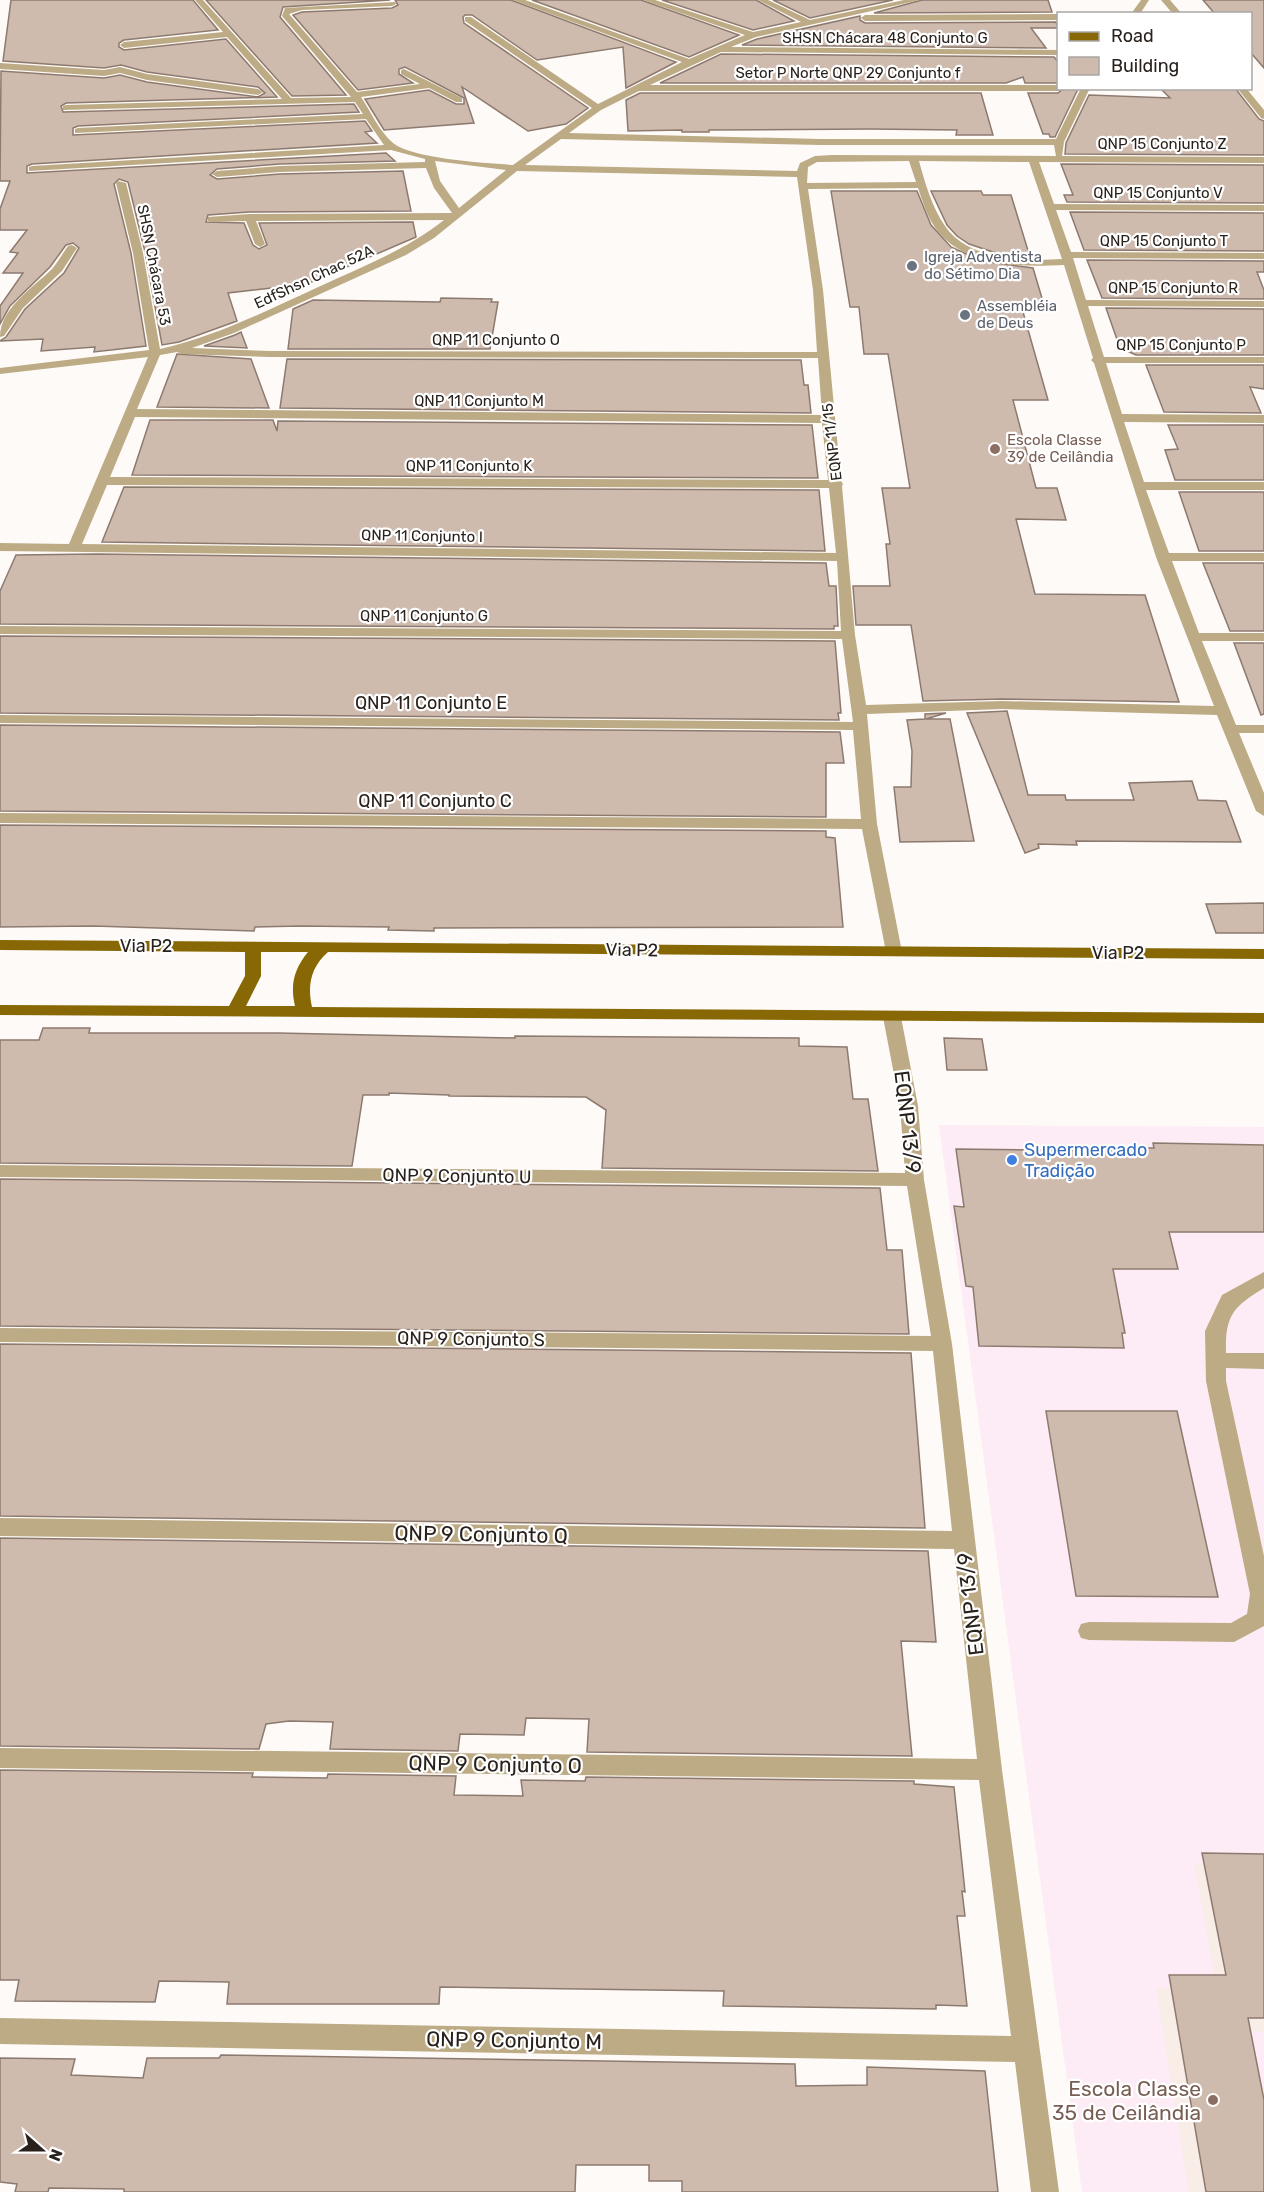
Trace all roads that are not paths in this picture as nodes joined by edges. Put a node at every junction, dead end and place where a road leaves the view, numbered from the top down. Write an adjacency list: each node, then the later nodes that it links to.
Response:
1 (199, 0): 13 (street)
2 (517, 0): 18 (street)
3 (647, 0): 14 (street)
4 (762, 0): 12 (street)
5 (916, 0): 11 (street)
6 (1165, 0): 8 (street)
7 (392, 3): 26 (street)
8 (1176, 12)
9 (1057, 17): 11 (street)
10 (468, 19): 30 (street)
11 (830, 19): 12 (street, EdfShsn Chac 52A)
12 (809, 23): 14 (street, EdfShsn Chac 52A)
13 (230, 34): 15 (street); 27 (street)
14 (753, 35): 16 (street, EdfShsn Chac 52A)
15 (124, 45)
16 (712, 50): 17 (street, SHSN Chácara 48 Conjunto G); 18 (street, EdfShsn Chac 52A)
17 (1057, 52)
18 (689, 62): 22 (street, EdfShsn Chac 52A)
19 (0, 66): 27 (street)
20 (404, 72): 21 (street)
21 (431, 85): 26 (street); 28 (street)
22 (637, 88): 23 (street, Setor P Norte QNP 29 Conjunto f); 30 (street, EdfShsn Chac 52A)
23 (1057, 88)
24 (1085, 90): 35 (street)
25 (1243, 90): 32 (street)
26 (356, 97): 27 (street); 31 (street)
27 (286, 98): 29 (street)
28 (459, 100)
29 (66, 108)
30 (598, 108): 34 (street, EdfShsn Chac 52A)
31 (369, 116): 33 (street); 36 (street)
32 (1264, 116)
33 (78, 131)
34 (559, 136): 35 (street); 42 (street, EdfShsn Chac 52A)
35 (1059, 142): 39 (street)
36 (392, 147): 41 (street); 43 (street)
37 (913, 159): 38 (street, QNP 15 Conjunto Z); 45 (street, QNP 15 Conjunto Z); 47 (street)
38 (1033, 159): 39 (street, QNP 15 Conjunto Z); 48 (street)
39 (1060, 159): 40 (street, QNP 15 Conjunto Z)
40 (1264, 160)
41 (430, 161): 42 (street); 44 (street); 50 (street)
42 (515, 168): 45 (street); 50 (street, EdfShsn Chac 52A)
43 (32, 169)
44 (217, 174)
45 (802, 180): 47 (street); 62 (street, EQNP 11/15)
46 (121, 183): 61 (street, SHSN Chácara 53)
47 (921, 185): 56 (street)
48 (1051, 207): 49 (street, QNP 15 Conjunto V); 56 (street)
49 (1264, 208)
50 (457, 215): 51 (street); 60 (street, EdfShsn Chac 52A)
51 (249, 217): 52 (street); 53 (street)
52 (212, 219)
53 (260, 244)
54 (72, 248): 59 (street)
55 (1264, 256): 56 (street, QNP 15 Conjunto T)
56 (1066, 258): 57 (street)
57 (1082, 303): 58 (street, QNP 15 Conjunto R); 63 (street)
58 (1264, 304)
59 (0, 334)
60 (170, 350): 61 (street, EdfShsn Chac 52A); 62 (street, QNP 11 Conjunto O)
61 (155, 353): 65 (street, EdfShsn Chac 52A); 66 (street)
62 (823, 355): 68 (street, EQNP 11/15)
63 (1097, 360): 64 (street, QNP 15 Conjunto P); 67 (street)
64 (1264, 360)
65 (0, 371)
66 (129, 413): 68 (street, QNP 11 Conjunto M); 70 (street)
67 (1117, 418): 69 (street); 72 (street)
68 (828, 419): 71 (street, EQNP 11/15)
69 (1264, 419)
70 (101, 481): 71 (street, QNP 11 Conjunto K); 75 (street)
71 (837, 484): 76 (street, EQNP 11/15)
72 (1139, 486): 73 (street); 77 (street)
73 (1264, 486)
74 (0, 547): 75 (street, QNP 11 Conjunto I)
75 (74, 548): 76 (street, QNP 11 Conjunto I)
76 (843, 557): 80 (street, EQNP 11/15)
77 (1163, 557): 78 (street); 81 (street)
78 (1264, 557)
79 (0, 630): 80 (street, QNP 11 Conjunto G)
80 (848, 635): 83 (street, EQNP 11/15)
81 (1194, 637): 82 (street); 84 (street)
82 (1264, 637)
83 (860, 710): 84 (street); 86 (street, EQNP 11/15)
84 (1223, 711): 87 (street)
85 (0, 719): 86 (street, QNP 11 Conjunto E)
86 (861, 726): 91 (street, EQNP 11/15)
87 (1230, 729): 88 (street); 89 (street)
88 (1264, 729)
89 (1264, 811)
90 (0, 818): 91 (street, QNP 11 Conjunto C)
91 (869, 824): 95 (street, EQNP 11/15)
92 (0, 945): 93 (main road, Via P2)
93 (253, 947): 94 (main road, Via P2); 98 (main road)
94 (323, 948): 95 (main road, Via P2); 99 (main road)
95 (894, 952): 96 (main road, Via P2)
96 (1264, 954)
97 (0, 1010): 98 (main road)
98 (234, 1012): 99 (main road)
99 (305, 1012): 100 (main road)
100 (892, 1017): 101 (main road); 103 (street, EQNP 13/9)
101 (1264, 1018)
102 (0, 1171): 103 (street, QNP 9 Conjunto U)
103 (915, 1180): 106 (street, EQNP 13/9)
104 (1264, 1280): 107 (street)
105 (0, 1335): 106 (street, QNP 9 Conjunto S)
106 (942, 1344): 110 (street, EQNP 13/9)
107 (1216, 1360): 108 (street); 111 (street)
108 (1264, 1361)
109 (0, 1527): 110 (street, QNP 9 Conjunto Q)
110 (962, 1540): 113 (street, EQNP 13/9)
111 (1089, 1631)
112 (0, 1758): 113 (street, QNP 9 Conjunto O)
113 (990, 1770): 115 (street, EQNP 13/9)
114 (0, 2031): 115 (street, QNP 9 Conjunto M)
115 (1027, 2049): 116 (street, EQNP 13/9)
116 (1045, 2192)

